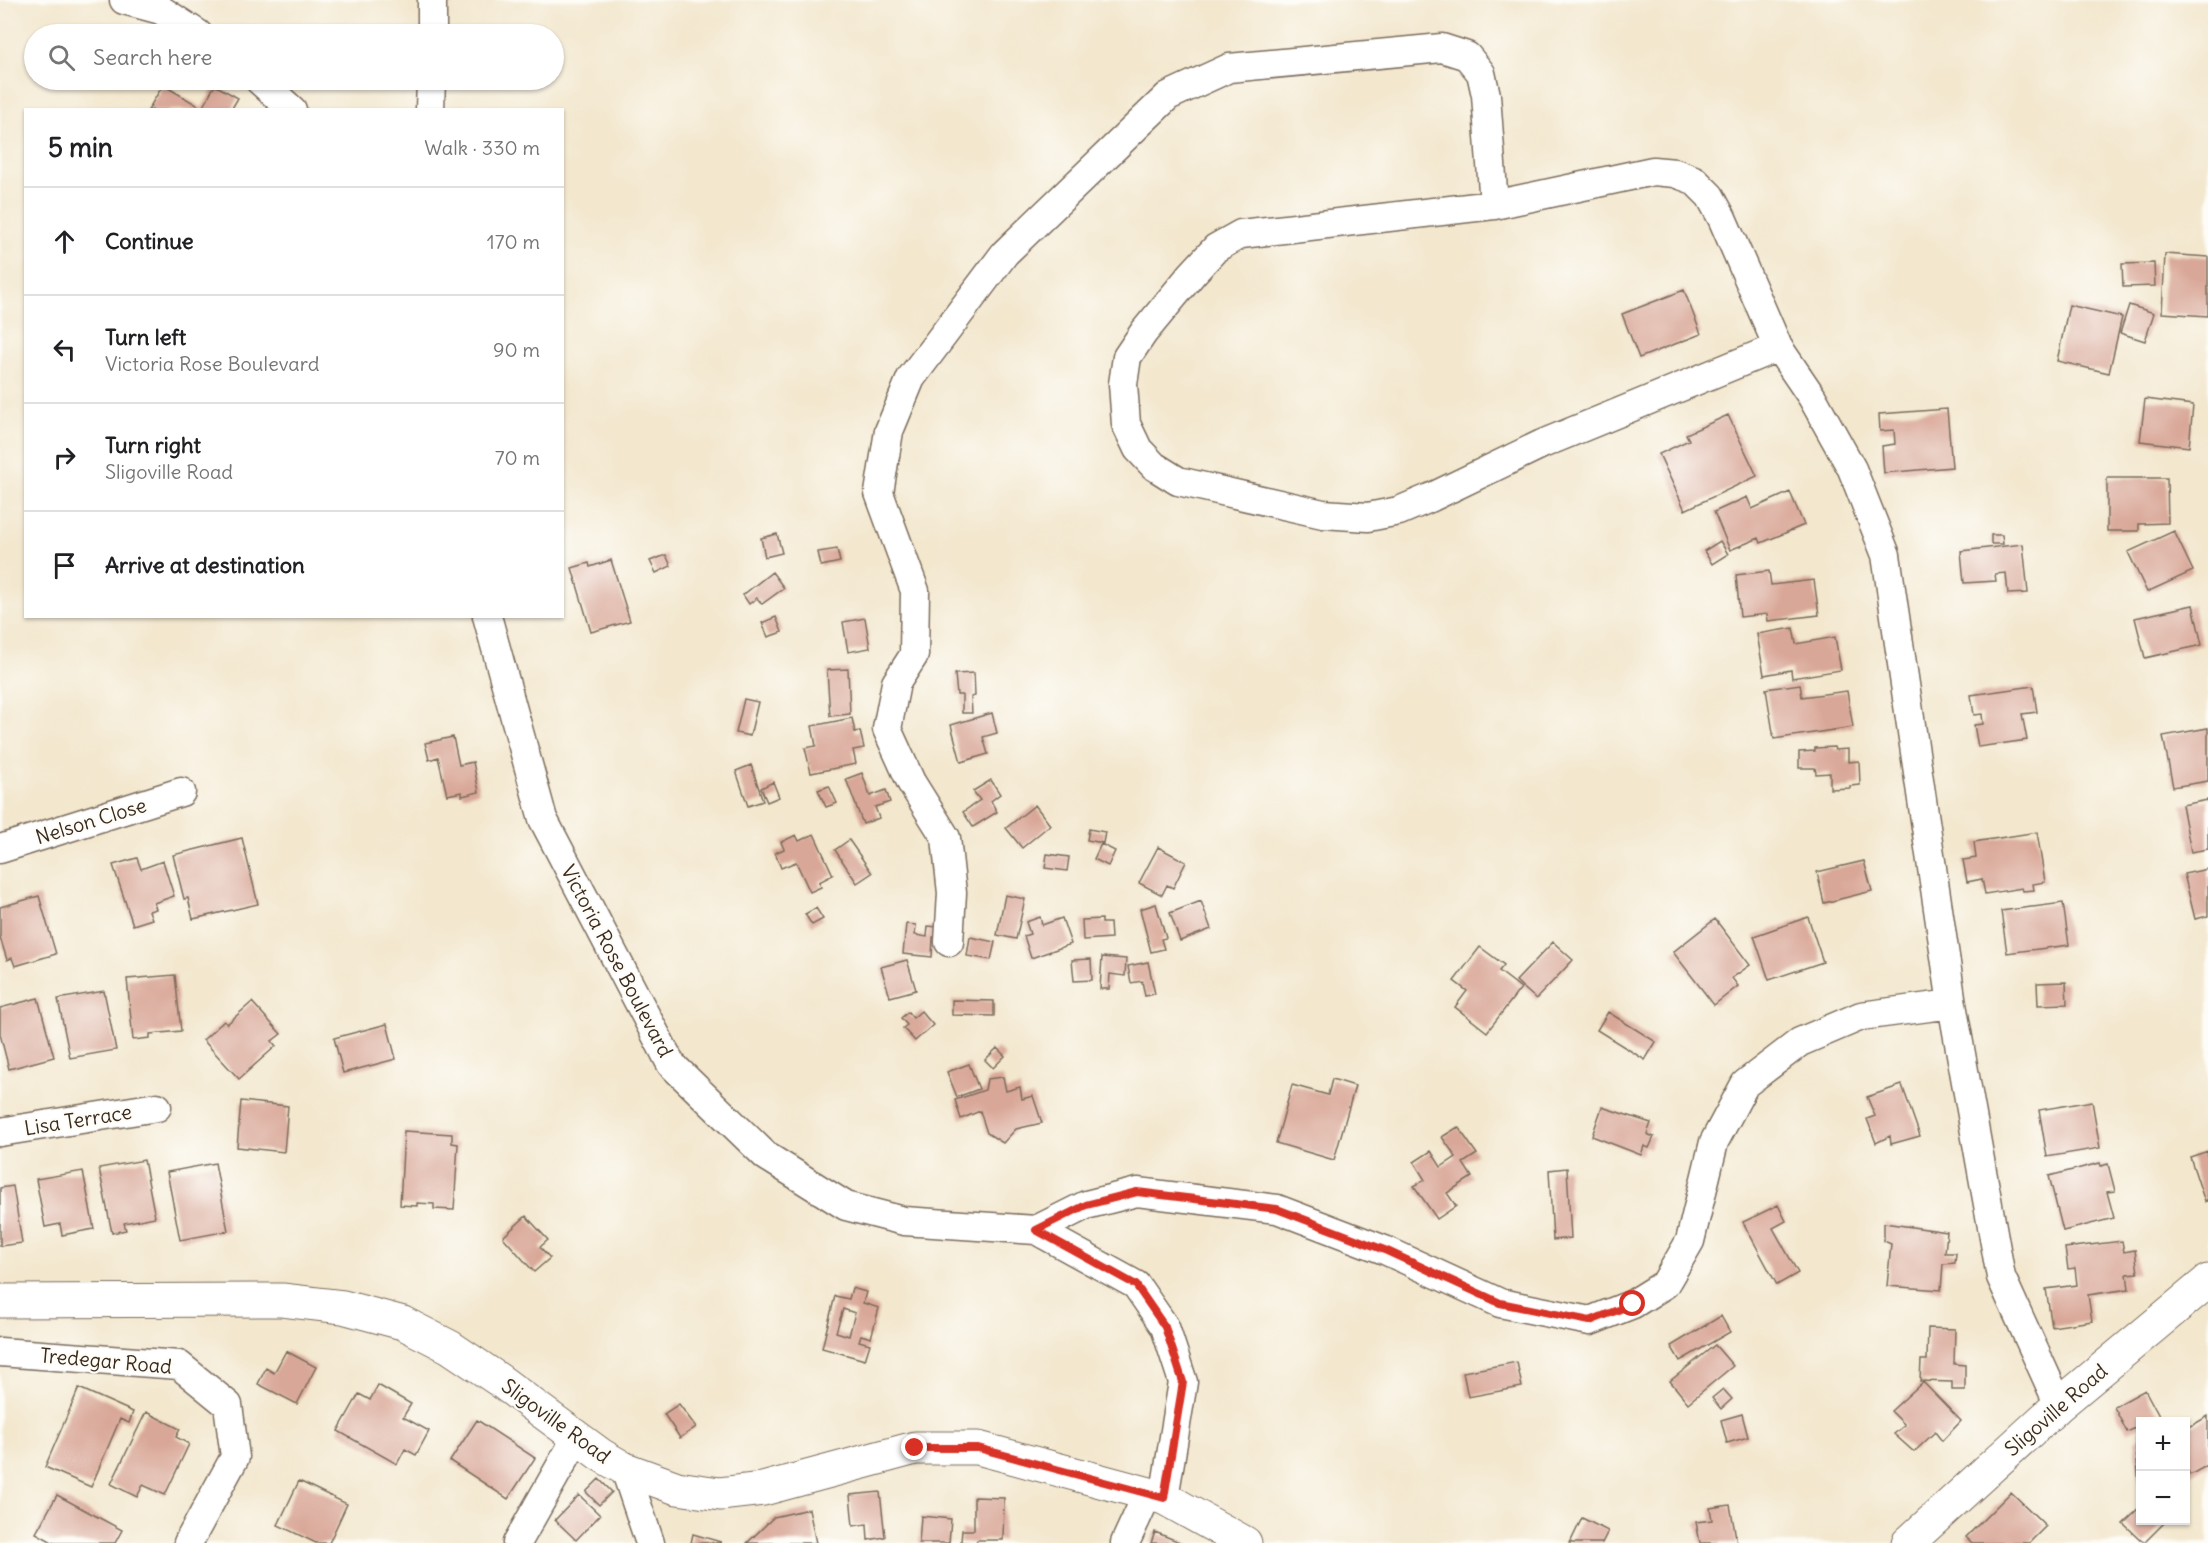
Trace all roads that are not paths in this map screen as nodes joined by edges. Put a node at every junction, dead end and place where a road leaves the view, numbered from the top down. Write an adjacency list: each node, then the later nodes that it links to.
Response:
1 (124, 0): 3 (street)
2 (432, 0): 4 (street)
3 (183, 24)
4 (432, 24)
5 (270, 90): 7 (street)
6 (431, 90): 8 (street)
7 (290, 108)
8 (430, 108)
9 (1494, 205): 10 (street); 10 (street); 14 (street)
10 (1778, 347): 15 (street)
11 (488, 618): 18 (street, Victoria Rose Boulevard)
12 (182, 792): 13 (street, Nelson Close)
13 (0, 849)
14 (949, 942)
15 (1952, 1004): 18 (street); 22 (street)
16 (157, 1107): 17 (street, Lisa Terrace)
17 (0, 1132)
18 (1036, 1230): 25 (street, Victoria Rose Boulevard)
19 (2208, 1281): 22 (street, Sligoville Road)
20 (0, 1301): 23 (street, Sligoville Road)
21 (0, 1352): 26 (street, Tredegar Road)
22 (2059, 1405): 31 (street, Sligoville Road)
23 (577, 1437): 24 (street, Sligoville Road); 27 (street)
24 (625, 1468): 25 (street, Sligoville Road); 28 (street)
25 (1156, 1495): 29 (street, Victoria Rose Boulevard); 30 (street, Sligoville Road)
26 (188, 1543)
27 (517, 1543)
28 (650, 1543)
29 (1125, 1543)
30 (1245, 1543)
31 (1908, 1543)

